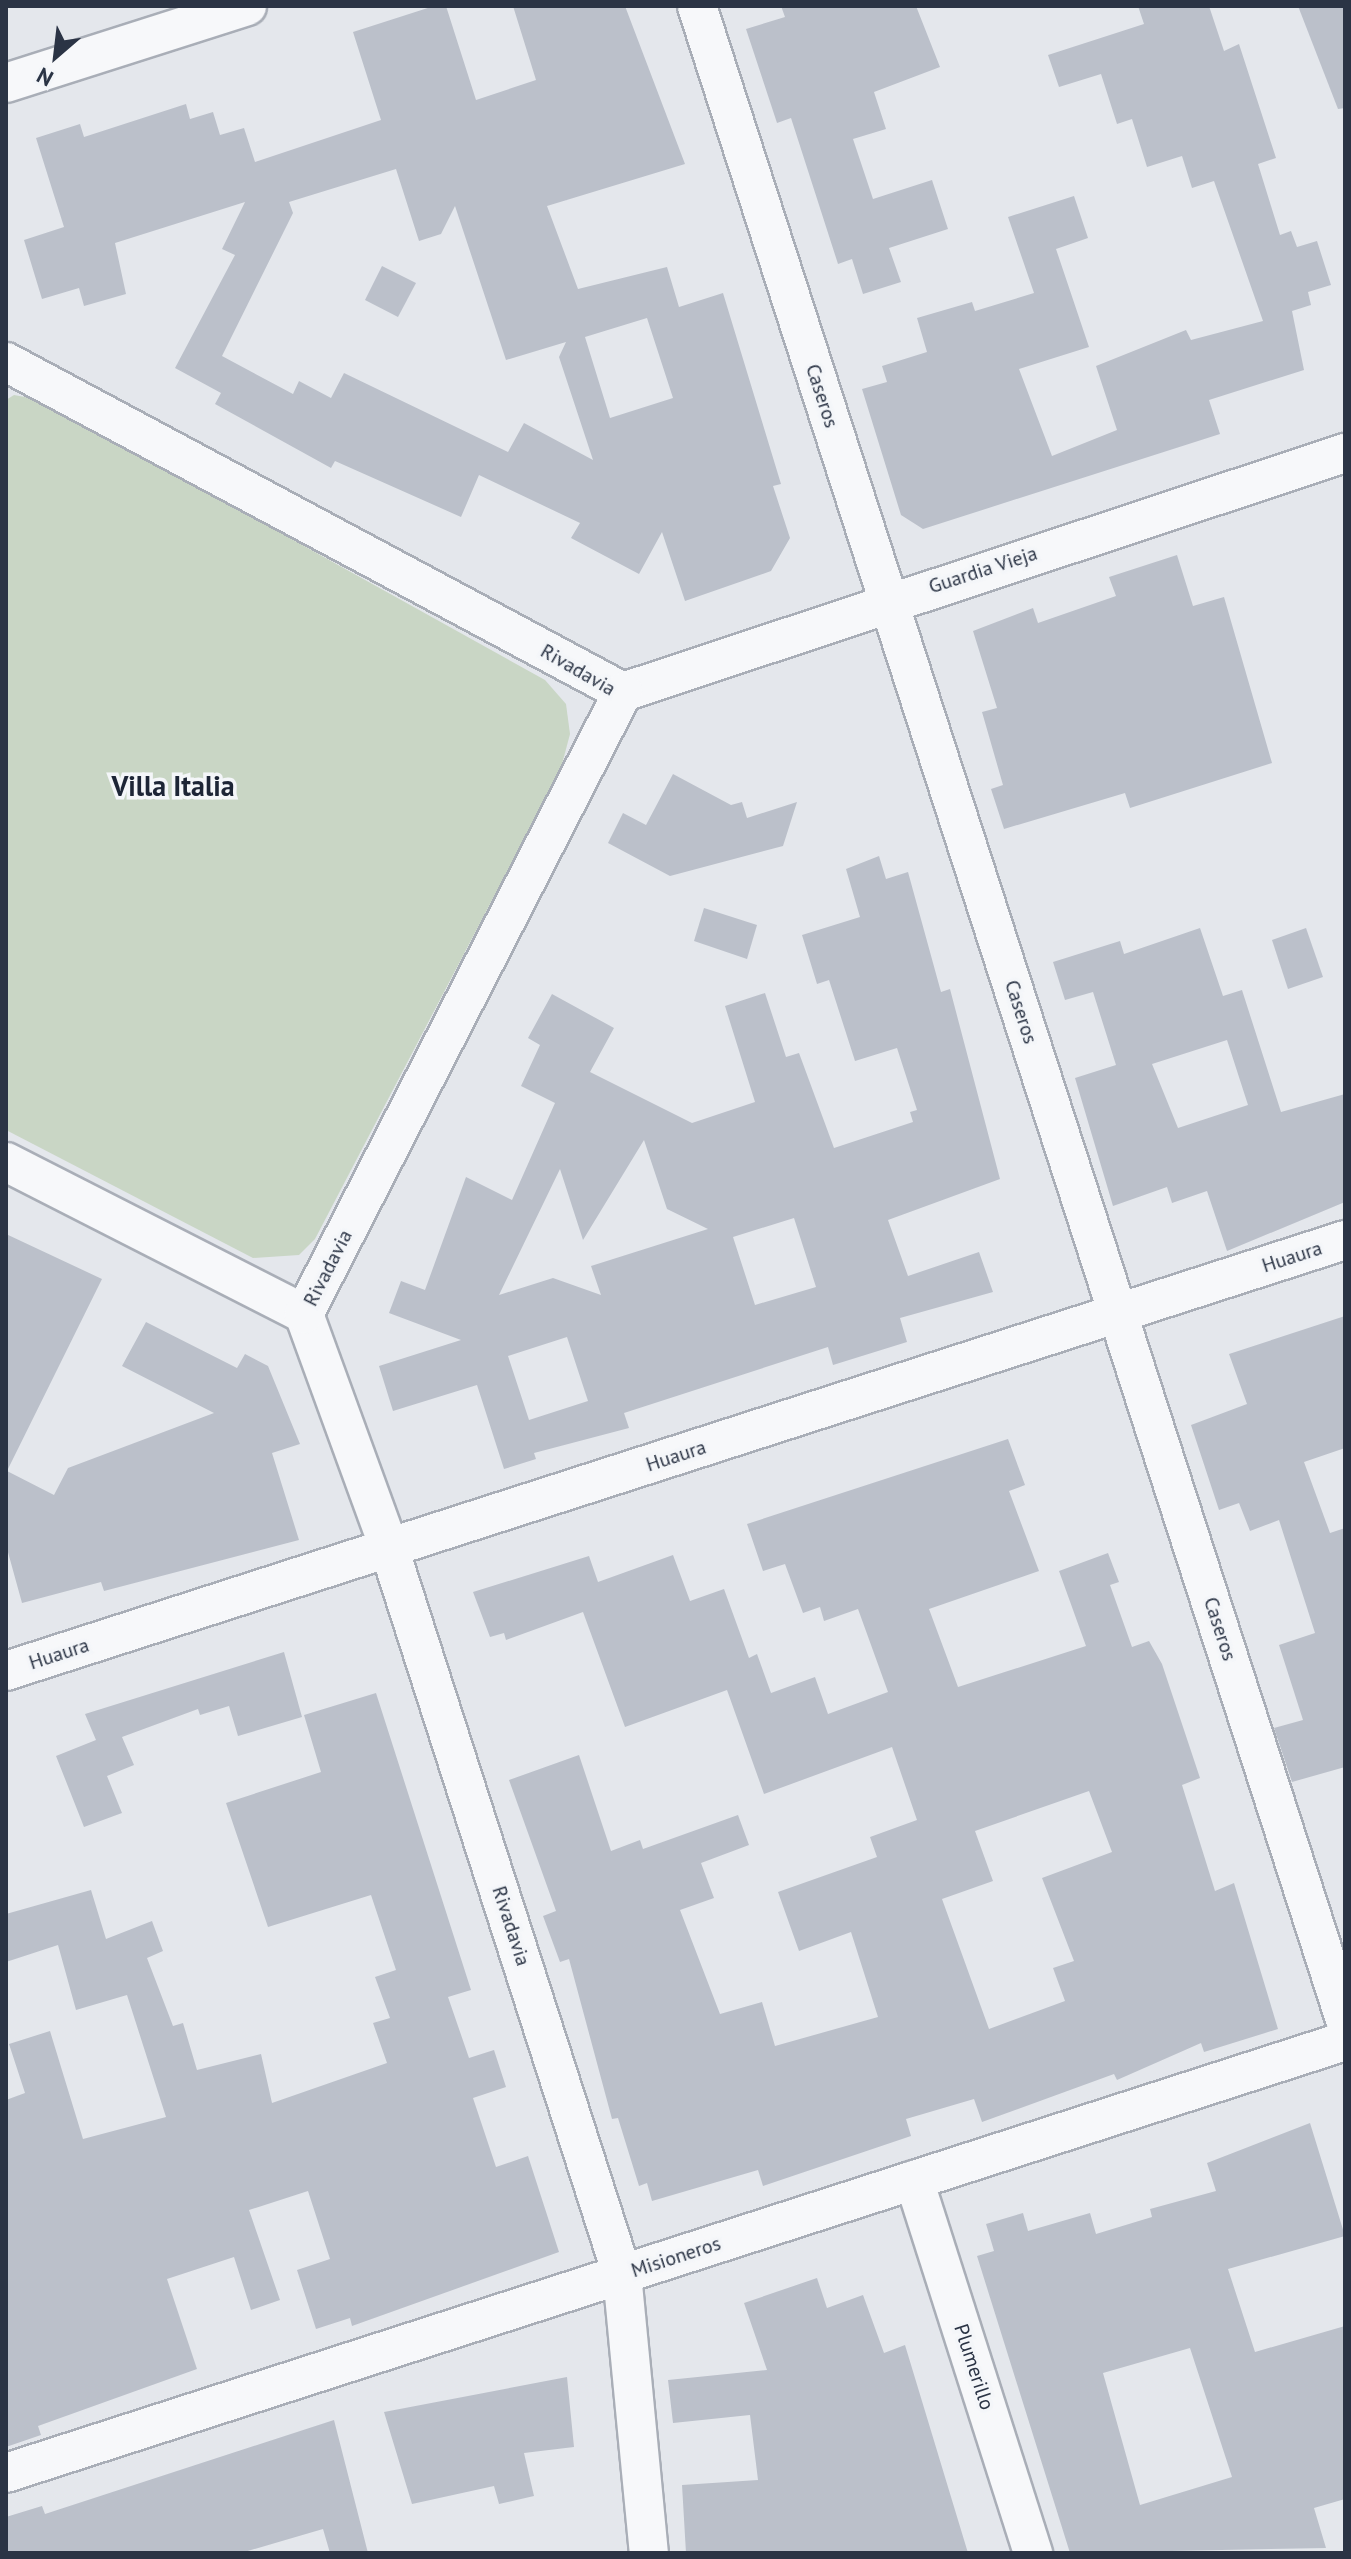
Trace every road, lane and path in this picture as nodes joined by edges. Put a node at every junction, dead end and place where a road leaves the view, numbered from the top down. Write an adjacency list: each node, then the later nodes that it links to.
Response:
1 (247, 6): 3 (street)
2 (697, 6): 6 (street, Caseros)
3 (6, 83)
4 (6, 362): 7 (street, Rivadavia)
5 (1345, 453): 6 (street, Guardia Vieja)
6 (888, 600): 7 (street, Guardia Vieja); 10 (street, Caseros)
7 (623, 692): 11 (street, Rivadavia)
8 (6, 1162): 11 (street, Rivadavia)
9 (1345, 1240): 10 (street, Huaura)
10 (1118, 1313): 12 (street, Huaura); 14 (street, Caseros)
11 (304, 1314): 12 (street, Rivadavia)
12 (389, 1548): 13 (street, Huaura); 17 (street, Rivadavia)
13 (6, 1671)
14 (1345, 2019)
15 (1345, 2041): 16 (street, Misioneros)
16 (914, 2180): 17 (street, Misioneros); 20 (street, Plumerillo)
17 (622, 2274): 18 (street, Misioneros); 19 (street, Rivadavia)
18 (6, 2473)
19 (649, 2553)
20 (1033, 2553)

